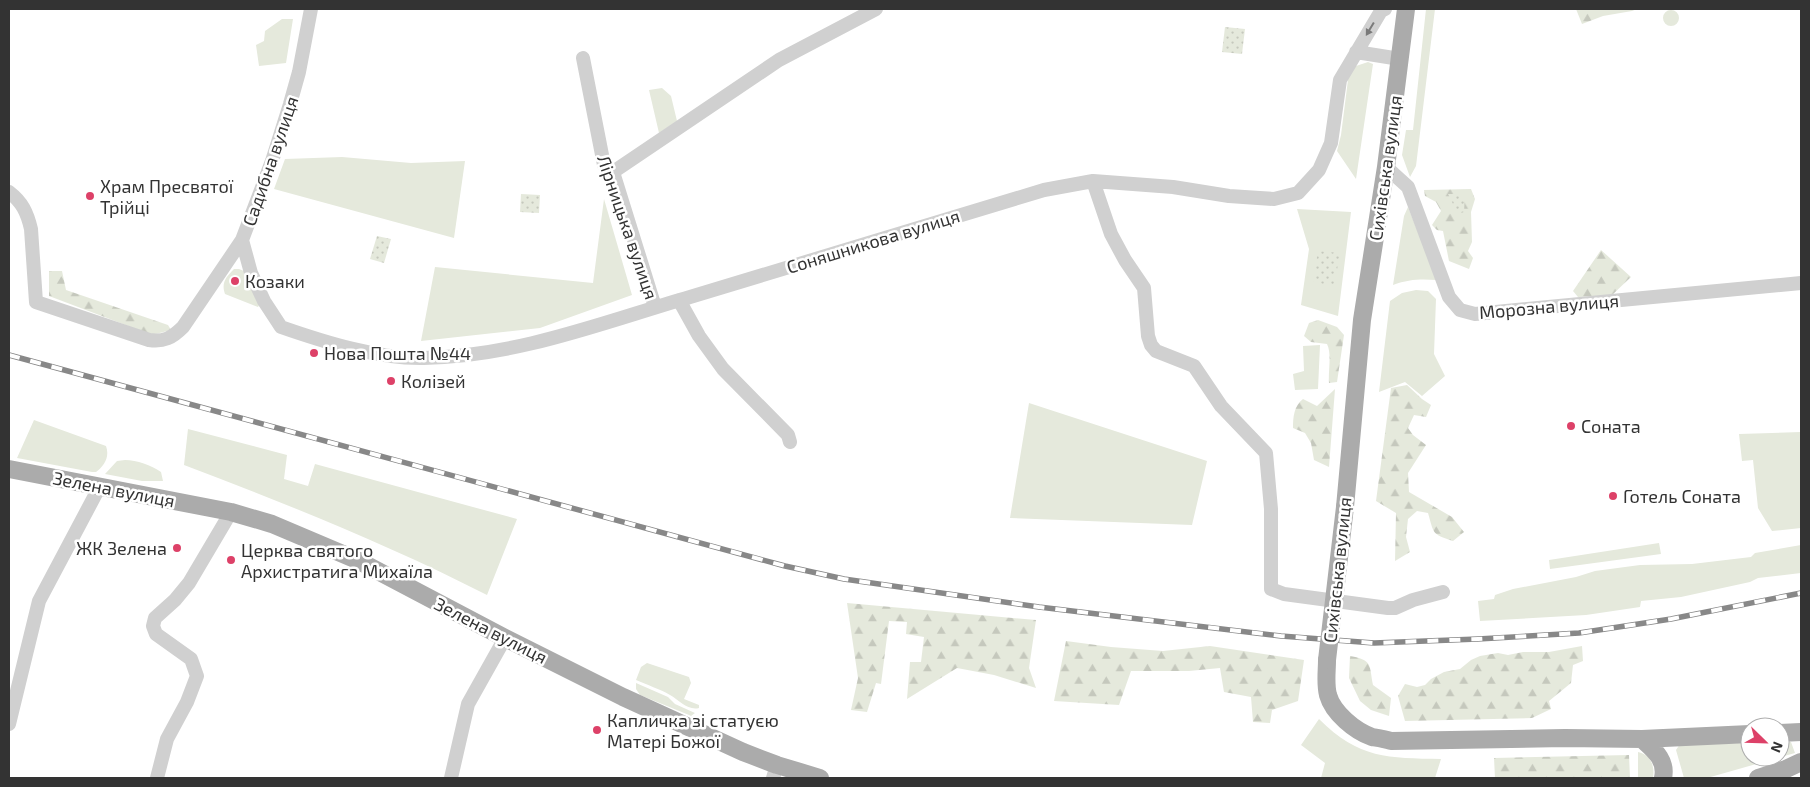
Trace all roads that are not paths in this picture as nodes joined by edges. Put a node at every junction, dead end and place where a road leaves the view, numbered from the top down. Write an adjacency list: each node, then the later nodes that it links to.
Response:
1 (311, 9): 12 (street, Садибна вулиця)
2 (876, 9): 9 (street)
3 (1386, 9): 5 (street, Соняшникова вулиця, one-way to 5)
4 (1406, 9): 7 (main road, Сихівська вулиця)
5 (1356, 52): 7 (street); 10 (street, Соняшникова вулиця)
6 (583, 58): 9 (street, Лірницька вулиця)
7 (1400, 59): 8 (main road, Сихівська вулиця)
8 (1386, 167): 13 (street, Морозна вулиця); 24 (main road, Сихівська вулиця, bridge)
9 (613, 172): 15 (street, Лірницька вулиця)
10 (1093, 181): 14 (street, Соняшникова вулиця); 20 (street)
11 (9, 192): 12 (street, Садибна вулиця)
12 (242, 240): 15 (street, Соняшникова вулиця)
13 (1801, 283)
14 (679, 300): 15 (street, Соняшникова вулиця); 16 (street, Лірницька вулиця)
15 (655, 307)
16 (790, 442)
17 (9, 469): 18 (main road, Зелена вулиця)
18 (100, 486): 19 (main road, Зелена вулиця); 22 (street)
19 (230, 512): 21 (main road, Зелена вулиця); 27 (street)
20 (1443, 592)
21 (504, 638): 26 (main road, Зелена вулиця); 28 (street)
22 (9, 724)
23 (1740, 734): 24 (main road, Сихівська вулиця)
24 (1642, 739): 30 (main road)
25 (1801, 762): 31 (main road)
26 (775, 772): 29 (main road, Зелена вулиця)
27 (157, 778)
28 (450, 778)
29 (820, 778)
30 (1663, 778)
31 (1758, 778)

